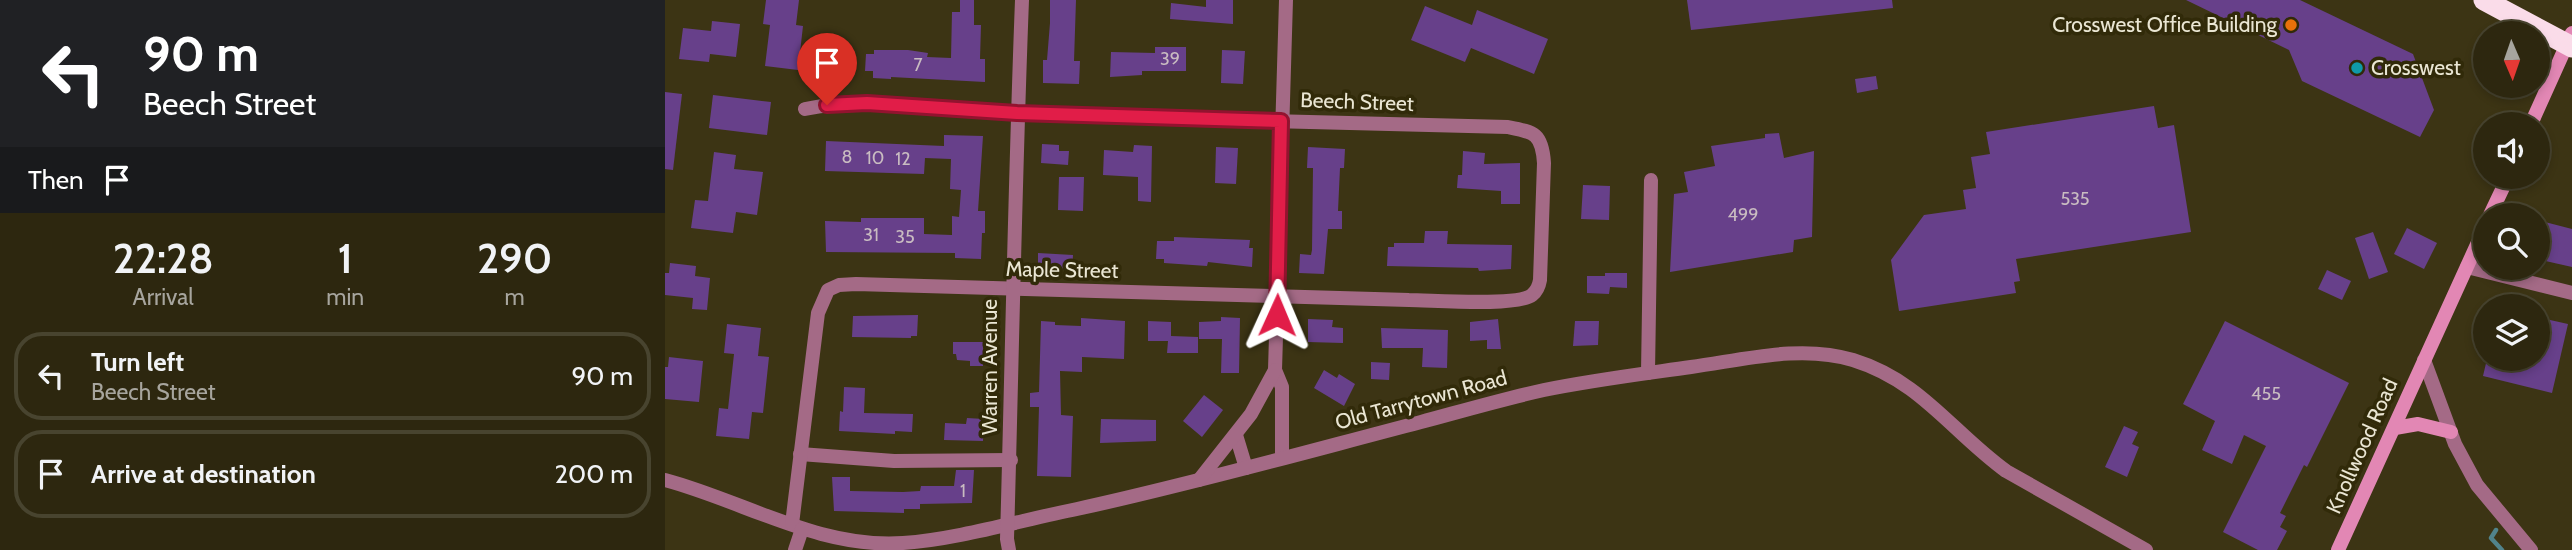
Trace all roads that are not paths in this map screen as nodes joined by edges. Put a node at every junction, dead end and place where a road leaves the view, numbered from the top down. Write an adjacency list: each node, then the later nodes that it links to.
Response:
1 (1022, 0): 7 (street, Warren Avenue)
2 (1286, 0): 8 (street)
3 (2484, 0): 4 (highway)
4 (2570, 42): 6 (main road)
5 (805, 109): 7 (street, Beech Street)
6 (2537, 112)
7 (1017, 113): 8 (street, Beech Street); 12 (street, Warren Avenue)
8 (1281, 121): 14 (street, Beech Street); 15 (street)
9 (1651, 180): 18 (street)
10 (2473, 254): 11 (main road, Knollwood Road)
11 (2467, 267): 13 (street); 16 (main road, Knollwood Road)
12 (1011, 289): 15 (street, Maple Street); 22 (street, Maple Street); 24 (street, Warren Avenue)
13 (2572, 293)
14 (1533, 295): 15 (street, Maple Street)
15 (1278, 297): 17 (street)
16 (2424, 360): 19 (main road, Knollwood Road); 20 (street, Knollwood Road)
17 (1275, 370): 21 (street); 23 (street)
18 (1648, 373): 23 (street, Old Tarrytown Road); 32 (street, Old Tarrytown Road)
19 (2395, 428): 20 (main road); 33 (main road, Knollwood Road)
20 (2451, 432): 34 (street, Knollwood Road)
21 (1236, 435): 25 (street); 27 (street)
22 (800, 454): 24 (street); 29 (street, Maple Street)
23 (1282, 458): 25 (street, Old Tarrytown Road)
24 (1011, 460): 28 (street, Warren Avenue)
25 (1246, 468): 27 (street, Old Tarrytown Road)
26 (665, 480): 29 (street, Old Tarrytown Road)
27 (1199, 480): 28 (street, Old Tarrytown Road)
28 (1007, 523): 29 (street, Old Tarrytown Road); 31 (street, Warren Avenue)
29 (797, 527): 30 (street, Maple Street)
30 (795, 550)
31 (1009, 550)
32 (2146, 550)
33 (2338, 550)
34 (2531, 550)

